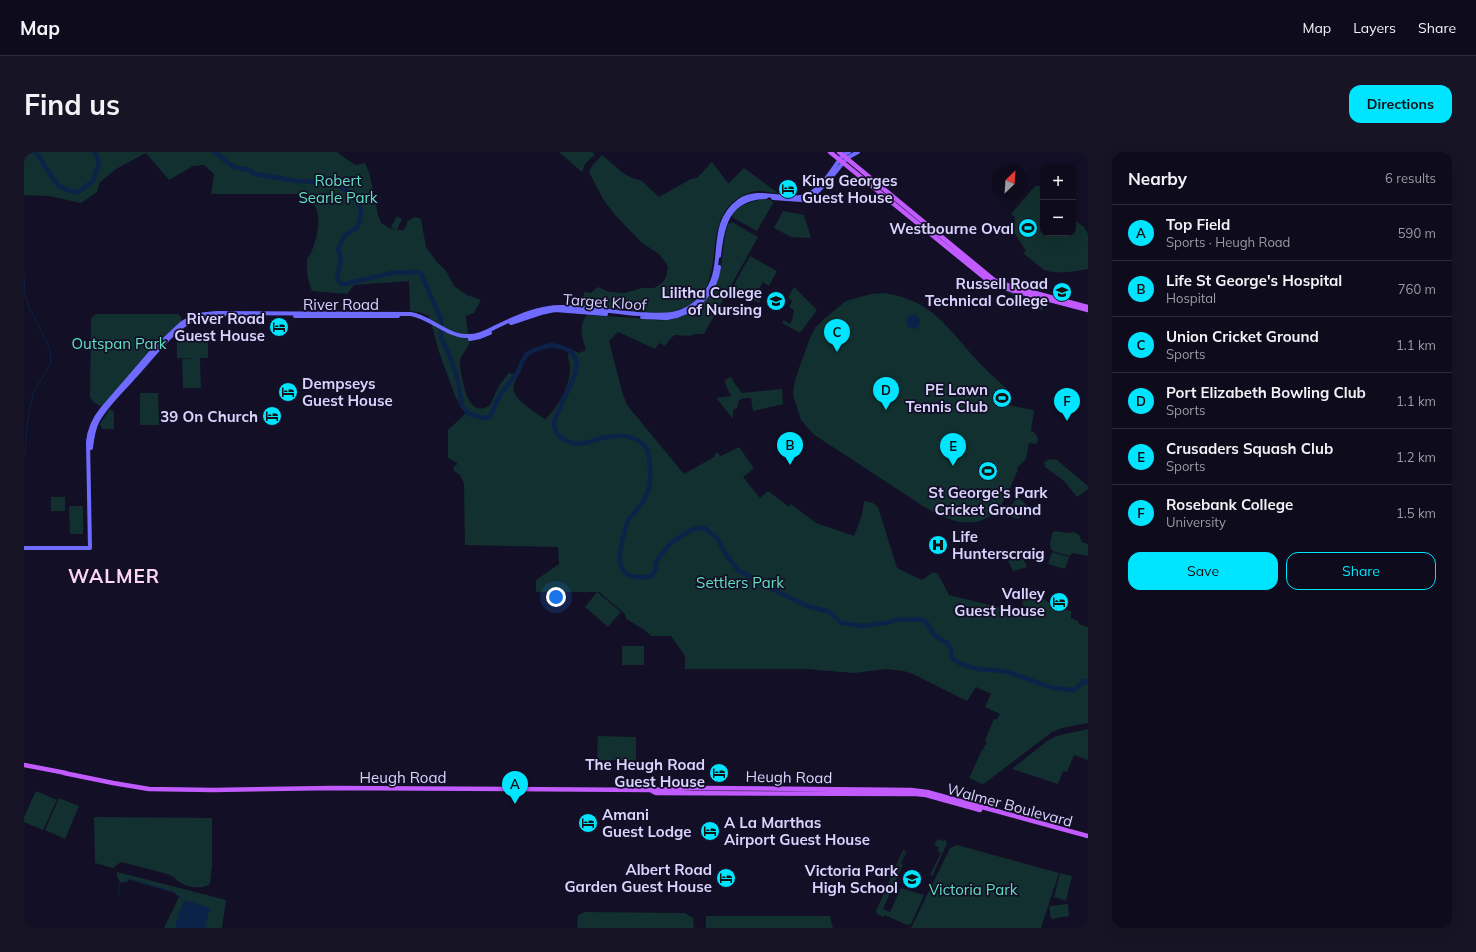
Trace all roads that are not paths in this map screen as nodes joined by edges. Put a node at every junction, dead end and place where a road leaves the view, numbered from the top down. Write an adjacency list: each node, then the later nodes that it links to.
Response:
1 (830, 152): 4 (main road)
2 (848, 152): 4 (main road)
3 (858, 152): 4 (main road)
4 (842, 158): 5 (main road); 8 (main road, Target Kloof)
5 (1045, 297): 6 (main road); 7 (main road)
6 (1088, 307)
7 (1088, 310)
8 (466, 338): 9 (main road, River Road)
9 (24, 548)
10 (24, 765): 11 (main road, Heugh Road)
11 (927, 793): 12 (main road, Walmer Boulevard)
12 (1088, 838)

